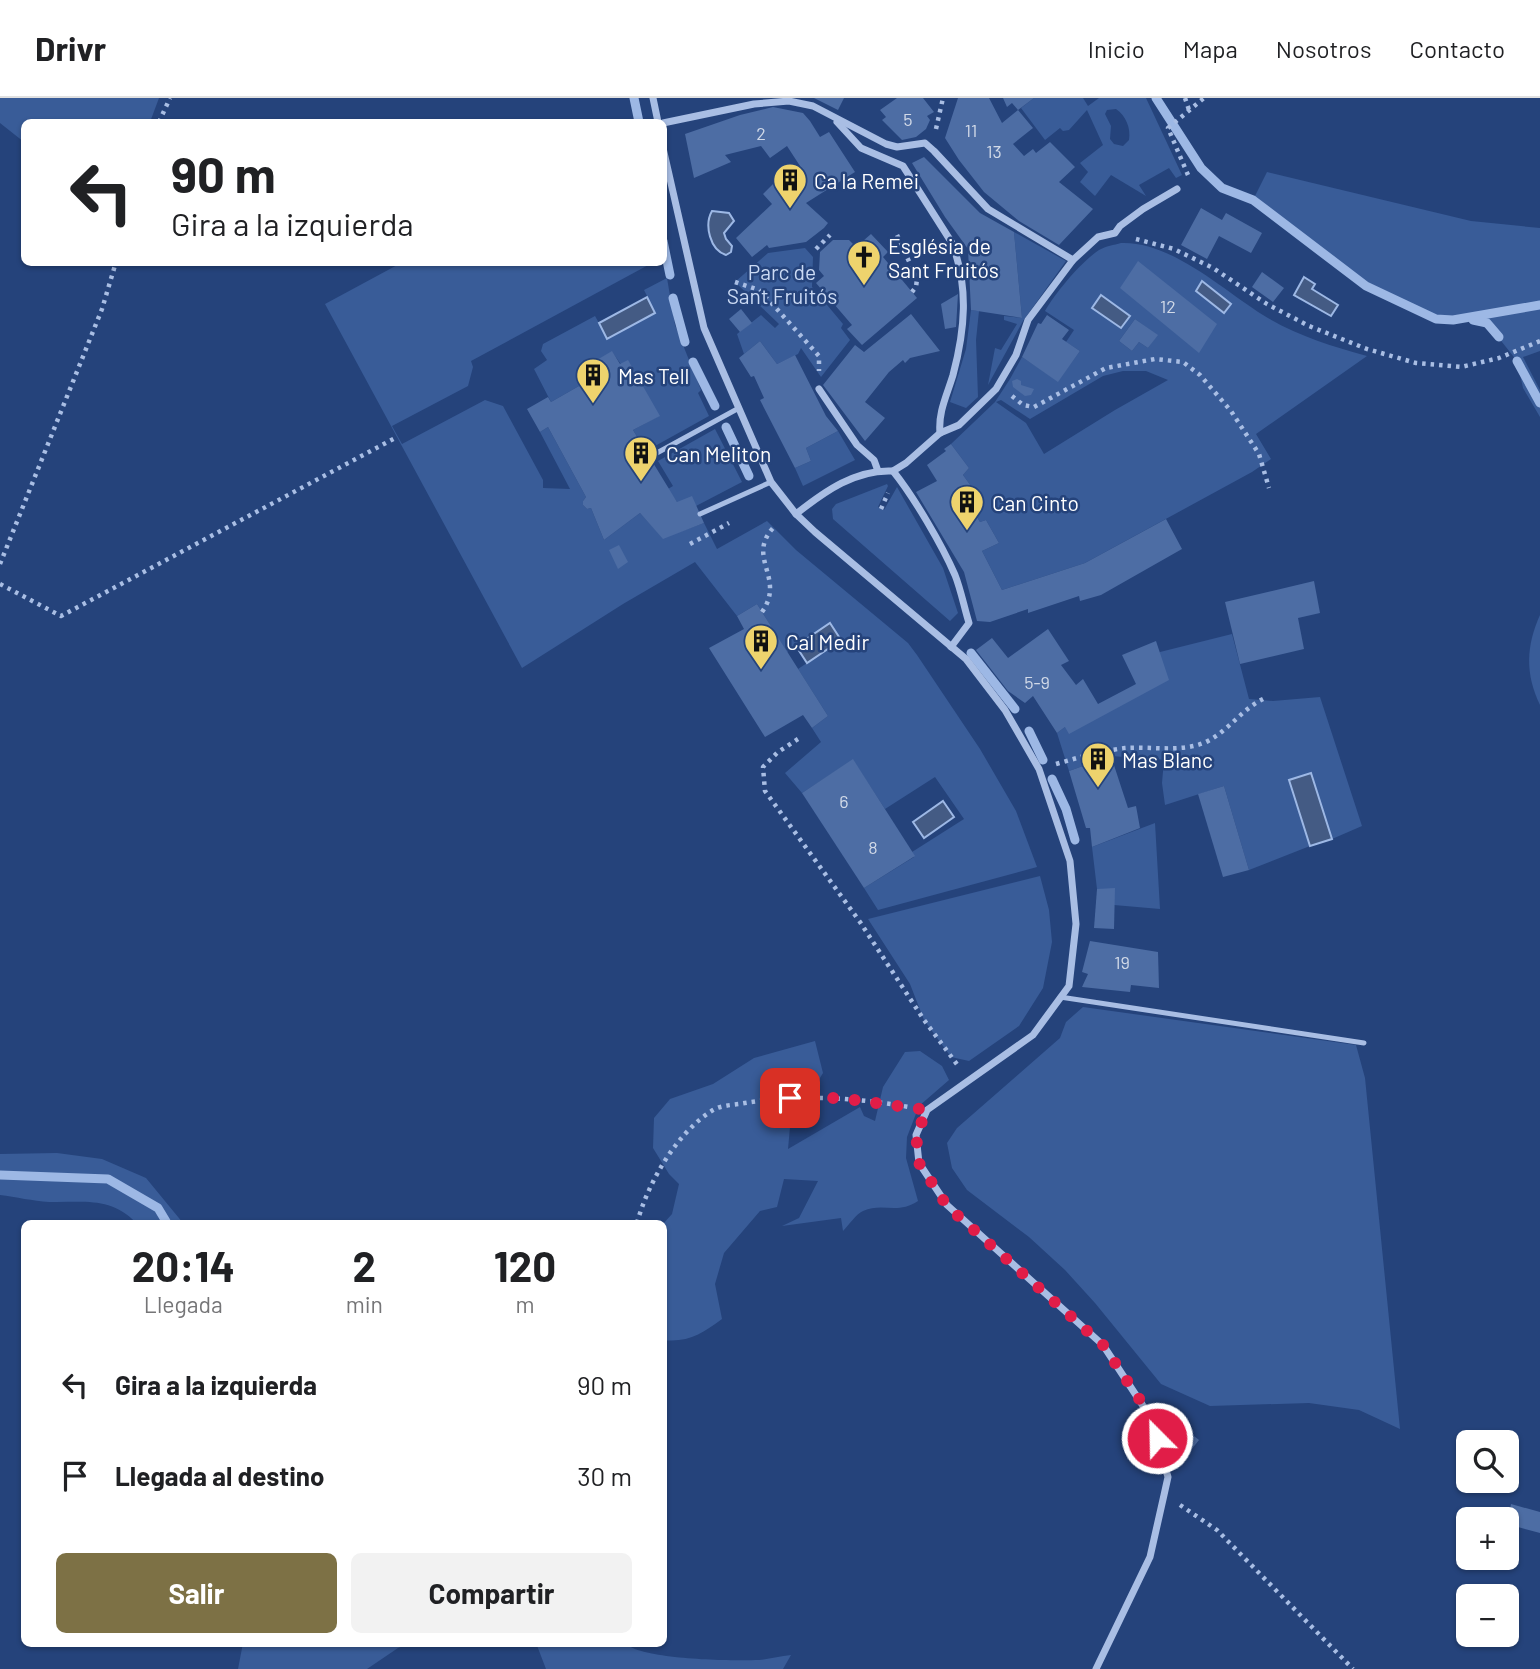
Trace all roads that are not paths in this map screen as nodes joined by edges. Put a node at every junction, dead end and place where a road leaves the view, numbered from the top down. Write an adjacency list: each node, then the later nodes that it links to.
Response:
1 (653, 98): 2 (street)
2 (660, 119)
3 (835, 120): 4 (street); 7 (street); 10 (street)
4 (667, 122)
5 (667, 166): 9 (street)
6 (1177, 189): 7 (street)
7 (1073, 260): 10 (street)
8 (819, 389): 12 (street)
9 (739, 408): 11 (lane); 14 (street)
10 (940, 433): 13 (street)
11 (655, 454)
12 (878, 471): 13 (street); 16 (street)
13 (893, 471): 17 (street)
14 (771, 482): 15 (lane); 16 (street)
15 (700, 514)
16 (796, 514): 17 (street)
17 (951, 647): 18 (street)
18 (1060, 998): 19 (lane); 20 (street)
19 (1364, 1043)
20 (1096, 1669)

